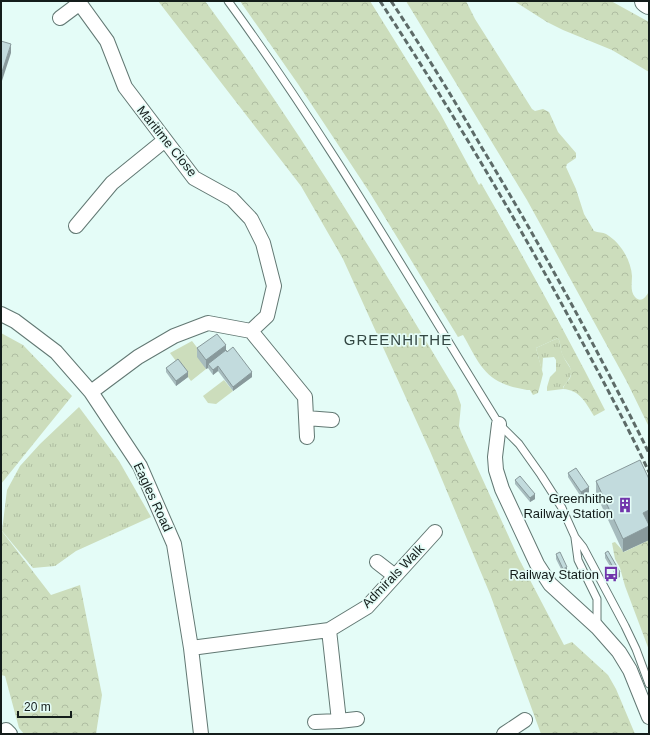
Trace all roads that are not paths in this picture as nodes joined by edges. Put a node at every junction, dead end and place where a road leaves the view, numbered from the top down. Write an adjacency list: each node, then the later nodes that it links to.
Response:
1 (228, 1): 13 (lane)
2 (646, 1): 4 (main road)
3 (79, 2): 5 (street); 6 (street, Maritime Close)
4 (649, 3)
5 (60, 18)
6 (165, 140): 7 (street); 9 (street, Maritime Close)
7 (76, 226)
8 (1, 314): 10 (street, Eagles Road)
9 (251, 331): 10 (street); 11 (street)
10 (91, 392): 21 (street, Eagles Road)
11 (306, 418): 12 (street); 14 (street)
12 (332, 420)
13 (499, 424): 16 (lane); 19 (street)
14 (307, 437)
15 (435, 532): 18 (street, Admirals Walk)
16 (575, 537): 19 (lane); 22 (lane)
17 (377, 562): 18 (street)
18 (395, 576): 20 (street, Admirals Walk)
19 (597, 626): 23 (street)
20 (329, 630): 21 (street, Admirals Walk); 26 (street)
21 (191, 648): 28 (street, Eagles Road)
22 (649, 684)
23 (649, 718)
24 (357, 719): 26 (street)
25 (525, 720): 29 (street)
26 (339, 721): 27 (street)
27 (315, 722)
28 (201, 734)
29 (504, 734)

